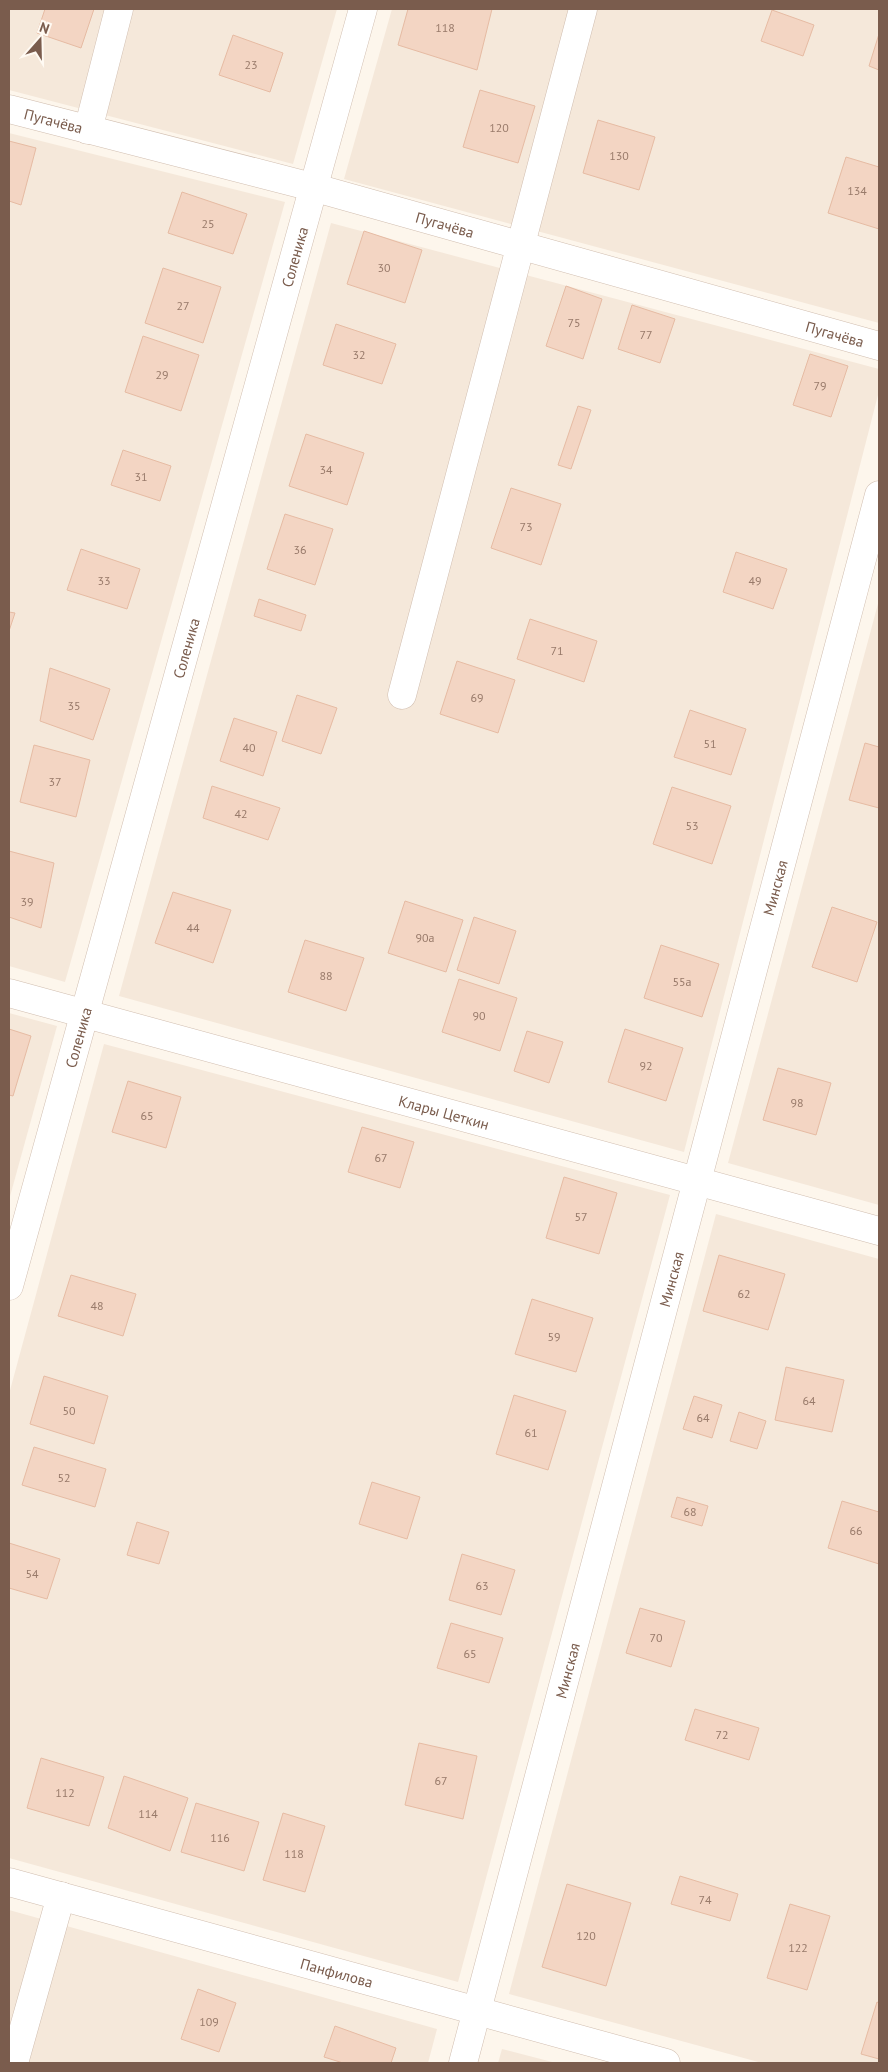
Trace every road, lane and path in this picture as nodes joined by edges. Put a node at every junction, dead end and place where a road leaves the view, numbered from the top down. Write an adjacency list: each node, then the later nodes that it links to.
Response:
1 (119, 9): 5 (street)
2 (362, 9): 6 (street, Соленика)
3 (583, 9): 7 (street)
4 (9, 109): 5 (street, Пугачёва)
5 (88, 130): 6 (street, Пугачёва)
6 (312, 187): 7 (street, Пугачёва); 12 (street, Соленика)
7 (520, 244): 8 (street, Пугачёва); 10 (street)
8 (879, 346)
9 (879, 495): 13 (street, Минская)
10 (402, 695)
11 (9, 993): 12 (street, Клары Цеткин)
12 (84, 1014): 13 (street, Клары Цеткин); 15 (street, Соленика)
13 (697, 1181): 14 (street, Клары Цеткин); 18 (street, Минская)
14 (879, 1231)
15 (9, 1286)
16 (9, 1882): 17 (street, Панфилова)
17 (60, 1896): 18 (street, Панфилова); 19 (street)
18 (477, 2011): 20 (street, Минская); 21 (street, Панфилова)
19 (14, 2063)
20 (463, 2063)
21 (666, 2063)

